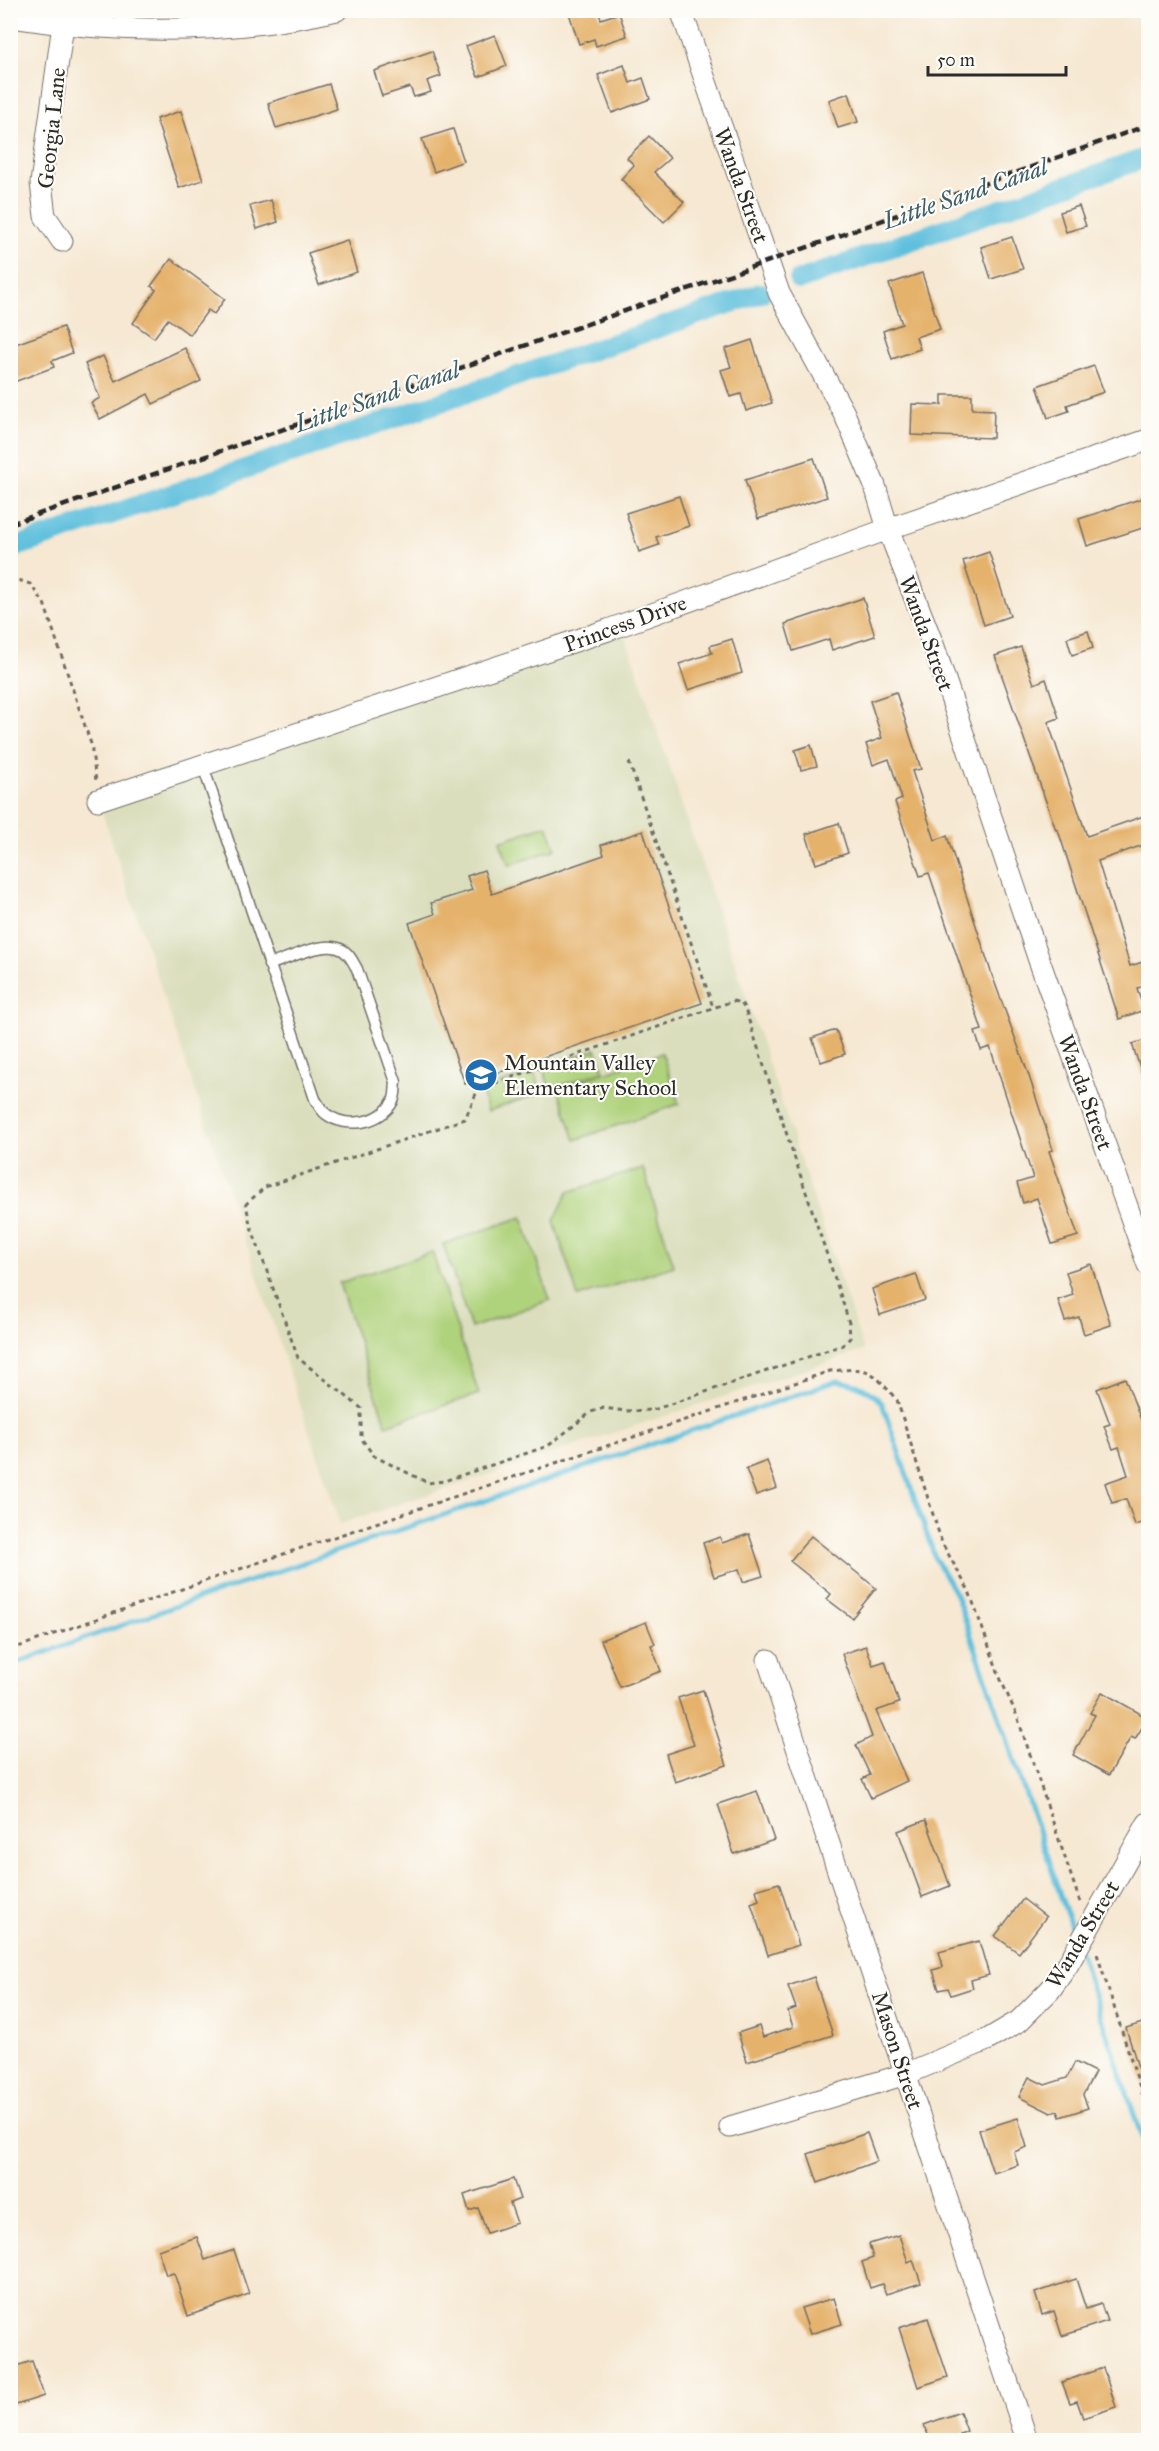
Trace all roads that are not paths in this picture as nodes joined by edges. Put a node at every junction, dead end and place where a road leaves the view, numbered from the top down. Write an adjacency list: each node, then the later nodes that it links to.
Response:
1 (337, 10): 4 (street)
2 (681, 10): 7 (street, Wanda Street)
3 (10, 17): 4 (street)
4 (64, 18): 5 (street, Georgia Lane)
5 (62, 241)
6 (1149, 440): 7 (street, Princess Drive)
7 (888, 530): 8 (street, Princess Drive); 11 (street, Wanda Street)
8 (202, 766): 9 (street, Princess Drive); 10 (lane)
9 (98, 800)
10 (269, 964): 10 (lane)
11 (1149, 1265)
12 (768, 1660): 14 (street, Mason Street)
13 (1147, 1827): 14 (street, Wanda Street)
14 (906, 2074): 15 (street, Wanda Street); 16 (street, Mason Street)
15 (730, 2127)
16 (1027, 2440)

